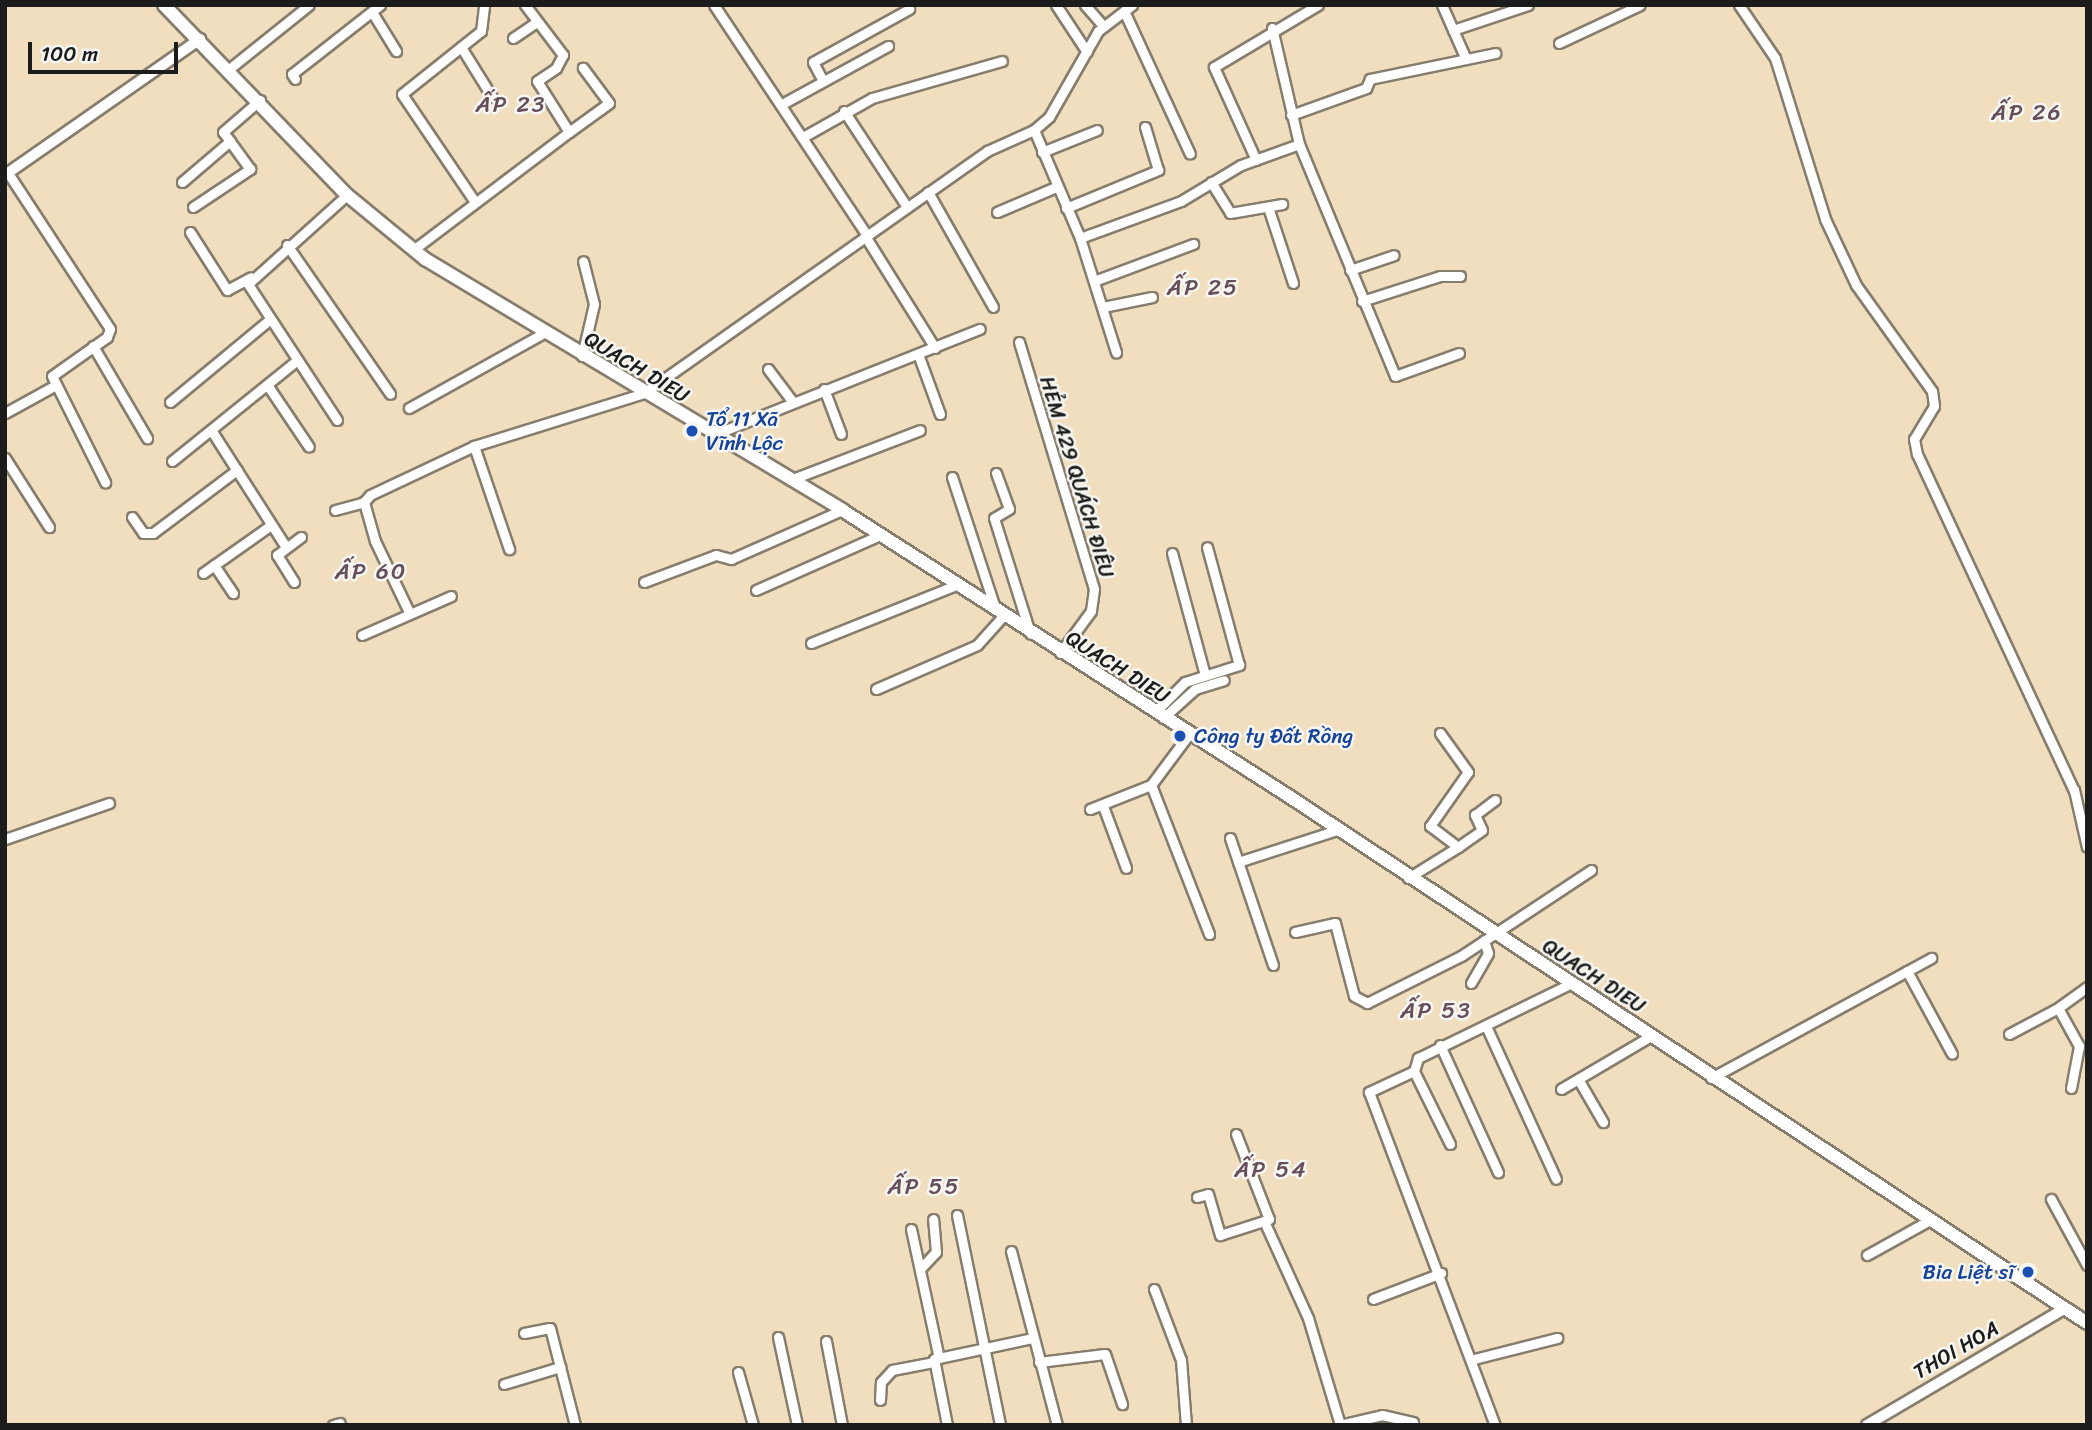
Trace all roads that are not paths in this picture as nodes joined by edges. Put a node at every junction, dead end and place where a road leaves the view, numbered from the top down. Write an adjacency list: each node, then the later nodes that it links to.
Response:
1 (164, 5): 21 (main road, QUACH DIEU)
2 (309, 5): 31 (street)
3 (525, 5): 16 (street)
4 (713, 5): 36 (street)
5 (1056, 5): 26 (street)
6 (1085, 5): 17 (street)
7 (1318, 5): 18 (street)
8 (1442, 5): 19 (street)
9 (1528, 5): 19 (street)
10 (1640, 5): 22 (street)
11 (1740, 5): 150 (street)
12 (480, 6): 23 (street)
13 (376, 8): 25 (street); 32 (street)
14 (1128, 8): 17 (street); 47 (street)
15 (909, 9): 33 (street)
16 (537, 22): 20 (street); 42 (street)
17 (1103, 26): 26 (street)
18 (1272, 28): 38 (street); 48 (street)
19 (1453, 30): 28 (street)
20 (513, 38)
21 (200, 39): 31 (main road, QUACH DIEU); 49 (street)
22 (1559, 43)
23 (461, 47): 34 (street); 55 (street)
24 (888, 47): 33 (street)
25 (396, 51)
26 (1087, 51): 40 (street)
27 (1495, 53): 28 (street)
28 (1465, 57): 38 (street)
29 (1002, 61): 37 (street)
30 (583, 68): 42 (street)
31 (229, 69): 35 (main road, QUACH DIEU)
32 (295, 79)
33 (823, 81): 36 (street)
34 (492, 97)
35 (260, 100): 44 (street); 54 (main road, QUACH DIEU)
36 (782, 104): 43 (street)
37 (844, 111): 43 (street); 58 (street)
38 (1291, 115): 45 (street)
39 (1146, 127): 60 (street)
40 (1034, 130): 46 (street); 53 (street)
41 (1097, 130): 46 (street)
42 (569, 132): 55 (street)
43 (803, 137): 63 (street)
44 (230, 141): 50 (street); 57 (street)
45 (1299, 144): 48 (street); 70 (street)
46 (1042, 152): 52 (street)
47 (1190, 154)
48 (1256, 160): 51 (street)
49 (7, 174): 83 (street)
50 (182, 182)
51 (1212, 182): 59 (street); 64 (street)
52 (1056, 187): 60 (street); 61 (street)
53 (928, 192): 58 (street); 77 (street)
54 (347, 195): 66 (street); 67 (main road, QUACH DIEU)
55 (475, 202): 67 (street)
56 (1282, 204): 59 (street)
57 (193, 207)
58 (908, 207): 63 (street)
59 (1268, 207): 74 (street)
60 (1066, 208): 64 (street)
61 (996, 212)
62 (190, 232): 72 (street)
63 (866, 235): 84 (street); 94 (street)
64 (1080, 238): 73 (street)
65 (1193, 244): 73 (street)
66 (287, 245): 72 (street); 95 (street)
67 (413, 250): 81 (main road, QUACH DIEU)
68 (1394, 254): 70 (street)
69 (583, 261): 88 (street)
70 (1350, 270): 76 (street)
71 (1460, 276): 76 (street)
72 (251, 277): 79 (street)
73 (1094, 281): 78 (street)
74 (1293, 283)
75 (1152, 297): 78 (street)
76 (1362, 301): 86 (street)
77 (993, 306)
78 (1103, 307): 85 (street)
79 (268, 321): 89 (street); 97 (street)
80 (980, 330): 84 (street)
81 (544, 333): 88 (main road, QUACH DIEU); 98 (street)
82 (1018, 342): 141 (street, HẺM 429 QUÁCH ĐIÊU)
83 (93, 346): 91 (street); 106 (street)
84 (935, 348): 87 (street)
85 (1116, 352)
86 (1458, 353)
87 (918, 354): 93 (street); 100 (street)
88 (582, 356): 94 (main road, QUACH DIEU)
89 (297, 360): 92 (street); 101 (street)
90 (768, 369): 96 (street)
91 (56, 385): 99 (street); 115 (street)
92 (268, 386): 103 (street); 108 (street)
93 (824, 389): 96 (street); 104 (street)
94 (644, 393): 105 (main road, QUACH DIEU); 107 (street)
95 (390, 394)
96 (792, 401): 105 (street)
97 (170, 402)
98 (410, 408)
99 (5, 413)
100 (940, 414)
101 (337, 420)
102 (920, 430): 114 (street)
103 (213, 433): 110 (street); 111 (street)
104 (841, 434)
105 (713, 435): 114 (main road, QUACH DIEU)
106 (147, 438)
107 (474, 446): 116 (street); 126 (street)
108 (309, 447)
109 (5, 458): 121 (street)
110 (172, 461)
111 (237, 470): 119 (street); 120 (street)
112 (996, 473): 138 (street)
113 (952, 477): 137 (street)
114 (790, 480): 118 (main road, QUACH DIEU)
115 (105, 482)
116 (364, 502): 117 (street); 136 (street)
117 (335, 510)
118 (842, 510): 122 (main road, QUACH DIEU); 131 (street)
119 (132, 517)
120 (271, 525): 124 (street); 128 (street)
121 (49, 527)
122 (880, 535): 132 (main road, QUACH DIEU); 133 (street)
123 (301, 537): 124 (street)
124 (286, 547): 130 (street)
125 (1207, 547): 142 (street)
126 (509, 549)
127 (1172, 553): 142 (street)
128 (214, 565): 129 (street); 134 (street)
129 (203, 573)
130 (294, 582)
131 (644, 582)
132 (956, 585): 137 (main road, QUACH DIEU); 140 (street)
133 (756, 590)
134 (233, 593)
135 (451, 596): 136 (street)
136 (409, 612): 139 (street)
137 (999, 613): 138 (main road, QUACH DIEU); 144 (street)
138 (1030, 633): 141 (main road, QUACH DIEU)
139 (362, 635)
140 (811, 643)
141 (1060, 653): 145 (main road, QUACH DIEU)
142 (1205, 675): 145 (street)
143 (1224, 680): 145 (street)
144 (876, 689)
145 (1159, 715): 147 (main road, QUACH DIEU)
146 (1440, 733): 158 (street)
147 (1189, 734): 148 (street); 155 (main road, QUACH DIEU)
148 (1151, 785): 153 (street); 165 (street)
149 (2087, 793): 150 (street)
150 (2075, 798): 159 (street)
151 (1495, 800): 158 (street)
152 (109, 803): 157 (street)
153 (1102, 806): 154 (street); 161 (street)
154 (1090, 809)
155 (1337, 830): 160 (street); 163 (main road, QUACH DIEU)
156 (1230, 838): 160 (street)
157 (5, 839)
158 (1458, 847): 163 (street)
159 (2087, 847)
160 (1238, 862): 168 (street)
161 (1126, 868)
162 (1591, 870): 166 (street)
163 (1408, 878): 166 (main road, QUACH DIEU)
164 (1295, 932): 166 (street)
165 (1209, 934)
166 (1489, 938): 170 (street); 171 (main road, QUACH DIEU)
167 (1931, 958): 169 (street)
168 (1273, 965)
169 (1907, 971): 178 (street); 180 (street)
170 (1471, 983)
171 (1570, 984): 174 (street); 176 (main road, QUACH DIEU)
172 (2087, 987): 173 (street)
173 (2058, 1008): 175 (street); 182 (street)
174 (1486, 1026): 177 (street); 188 (street)
175 (2009, 1034)
176 (1651, 1037): 180 (main road, QUACH DIEU); 181 (street)
177 (1440, 1045): 179 (street); 187 (street)
178 (1952, 1054)
179 (1414, 1071): 186 (street); 201 (street)
180 (1711, 1078): 194 (main road, QUACH DIEU)
181 (1578, 1079): 183 (street); 184 (street)
182 (2071, 1088)
183 (1561, 1089)
184 (1603, 1122)
185 (1236, 1134): 193 (street)
186 (1450, 1144)
187 (1497, 1172)
188 (1556, 1179)
189 (1196, 1197): 193 (street)
190 (2051, 1199): 197 (street)
191 (957, 1215): 211 (street)
192 (933, 1219): 200 (street)
193 (1264, 1221): 229 (street)
194 (1928, 1222): 198 (street); 204 (main road, QUACH DIEU)
195 (911, 1229): 200 (street)
196 (1011, 1251): 208 (street)
197 (2085, 1253): 199 (street)
198 (1867, 1255)
199 (2087, 1265)
200 (921, 1268): 213 (street)
201 (1441, 1273): 203 (street); 212 (street)
202 (1154, 1289): 228 (street)
203 (1373, 1299)
204 (2064, 1309): 205 (main road, QUACH DIEU); 231 (street, THOI HOA)
205 (2087, 1323)
206 (524, 1333): 215 (street)
207 (778, 1337): 223 (street)
208 (1032, 1338): 211 (street); 214 (street)
209 (1557, 1338): 212 (street)
210 (825, 1341): 224 (street)
211 (984, 1348): 213 (street); 226 (street)
212 (1474, 1359): 230 (street)
213 (937, 1360): 218 (street); 225 (street)
214 (1040, 1362): 219 (street); 227 (street)
215 (559, 1367): 217 (street); 221 (street)
216 (738, 1372): 222 (street)
217 (504, 1384)
218 (880, 1400)
219 (1122, 1404)
220 (1413, 1422): 229 (street)
221 (575, 1425)
222 (752, 1425)
223 (797, 1425)
224 (842, 1425)
225 (947, 1425)
226 (1000, 1425)
227 (1057, 1425)
228 (1186, 1425)
229 (1340, 1425)
230 (1495, 1425)
231 (1867, 1425)

